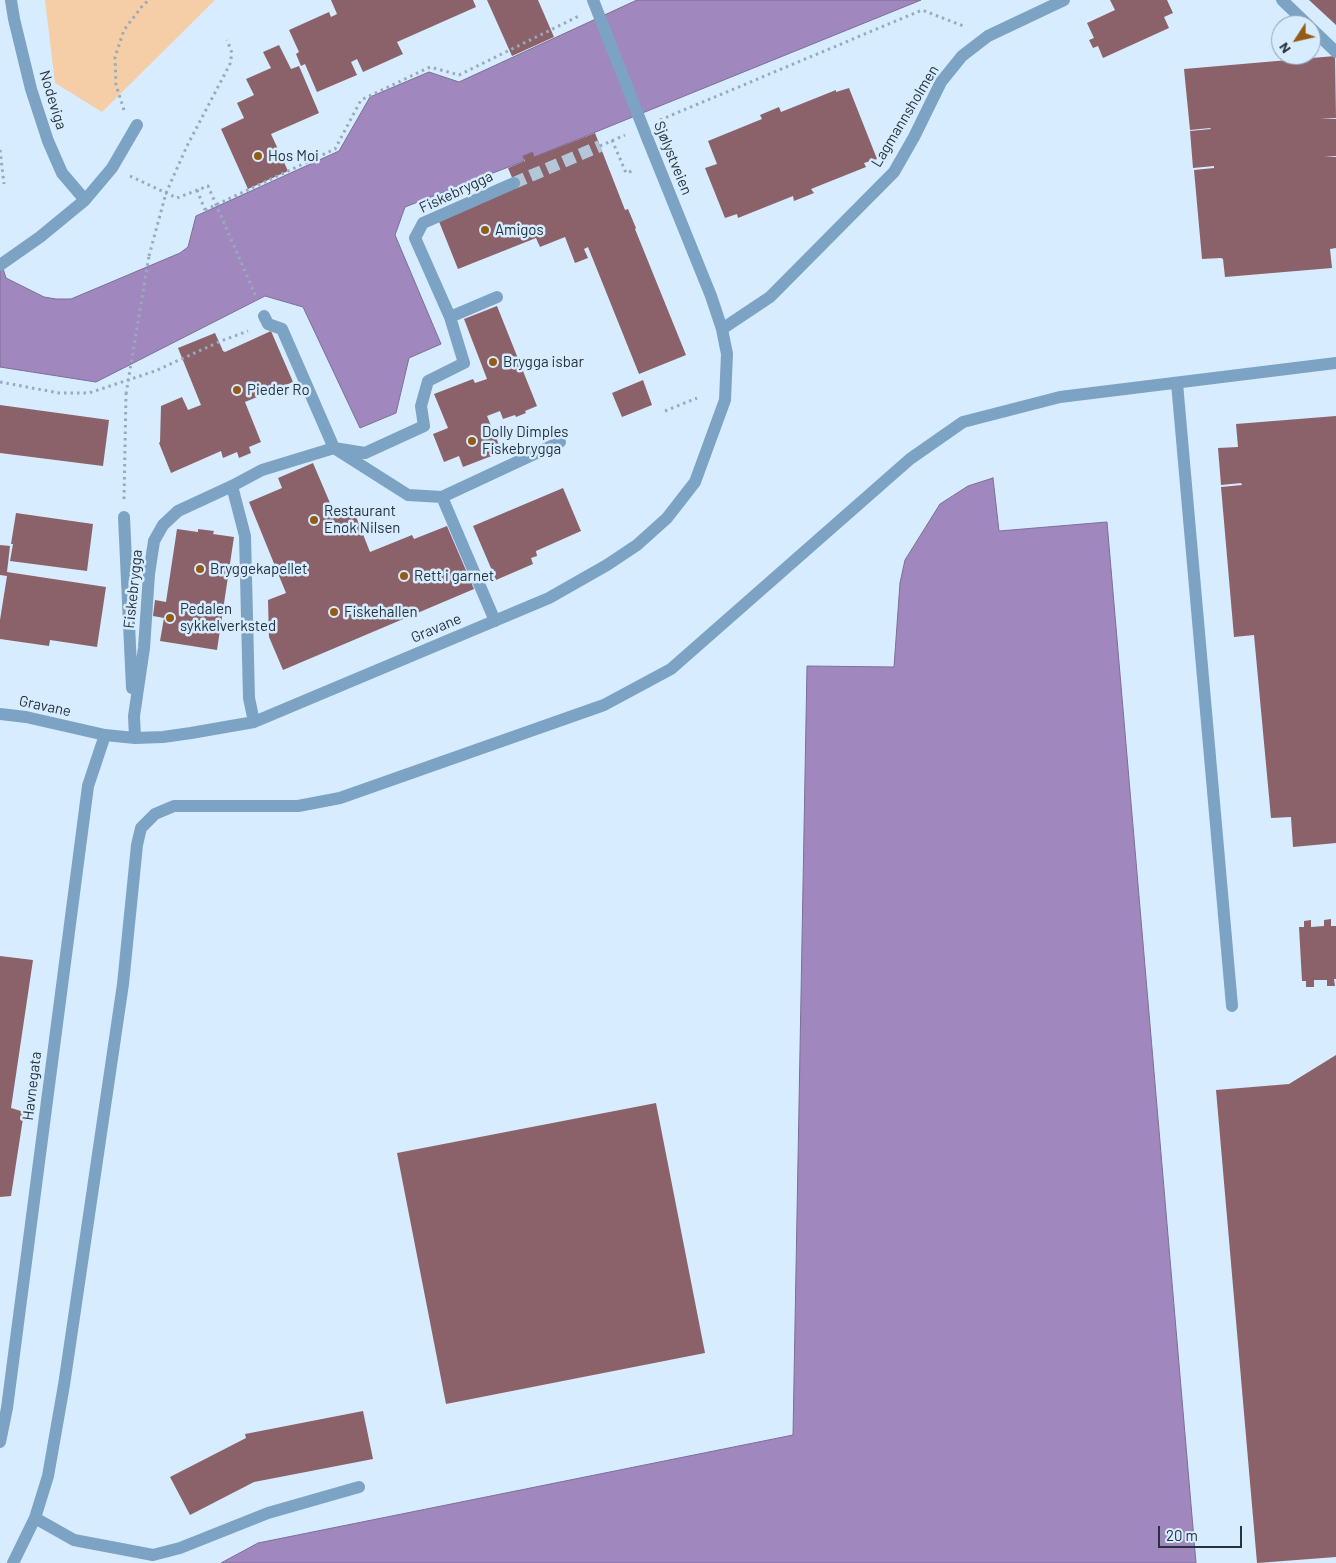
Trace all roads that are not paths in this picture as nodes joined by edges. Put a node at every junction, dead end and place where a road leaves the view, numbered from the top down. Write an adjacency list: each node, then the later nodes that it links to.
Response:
1 (11, 0): 10 (street, Nodeviga)
2 (593, 0): 15 (street, Sjølystveien, bridge)
3 (1064, 0): 15 (street, Lagmannsholmen)
4 (1282, 0): 5 (street)
5 (1298, 15)
6 (1321, 38): 7 (street)
7 (1336, 52)
8 (137, 125): 10 (street)
9 (514, 183): 13 (street, Fiskebrygga)
10 (85, 200): 11 (street)
11 (0, 265)
12 (497, 297): 13 (street)
13 (450, 317): 19 (street, Fiskebrygga)
14 (266, 320): 19 (street)
15 (722, 329): 23 (street, Gravane)
16 (1336, 363): 17 (street)
17 (1177, 383): 28 (street); 32 (street)
18 (560, 442): 21 (street)
19 (334, 448): 20 (street, Fiskebrygga); 21 (street)
20 (232, 486): 25 (street); 27 (street, Fiskebrygga)
21 (442, 497): 23 (street)
22 (124, 517): 27 (street)
23 (495, 621): 25 (street, Gravane)
24 (0, 714): 26 (street, Gravane)
25 (254, 722): 27 (street, Gravane)
26 (105, 736): 27 (street, Gravane); 29 (street, Havnegata)
27 (134, 738)
28 (1232, 1006)
29 (4, 1407): 30 (street, Havnegata)
30 (0, 1442)
31 (359, 1487): 32 (street)
32 (35, 1518): 33 (street)
33 (13, 1563)

